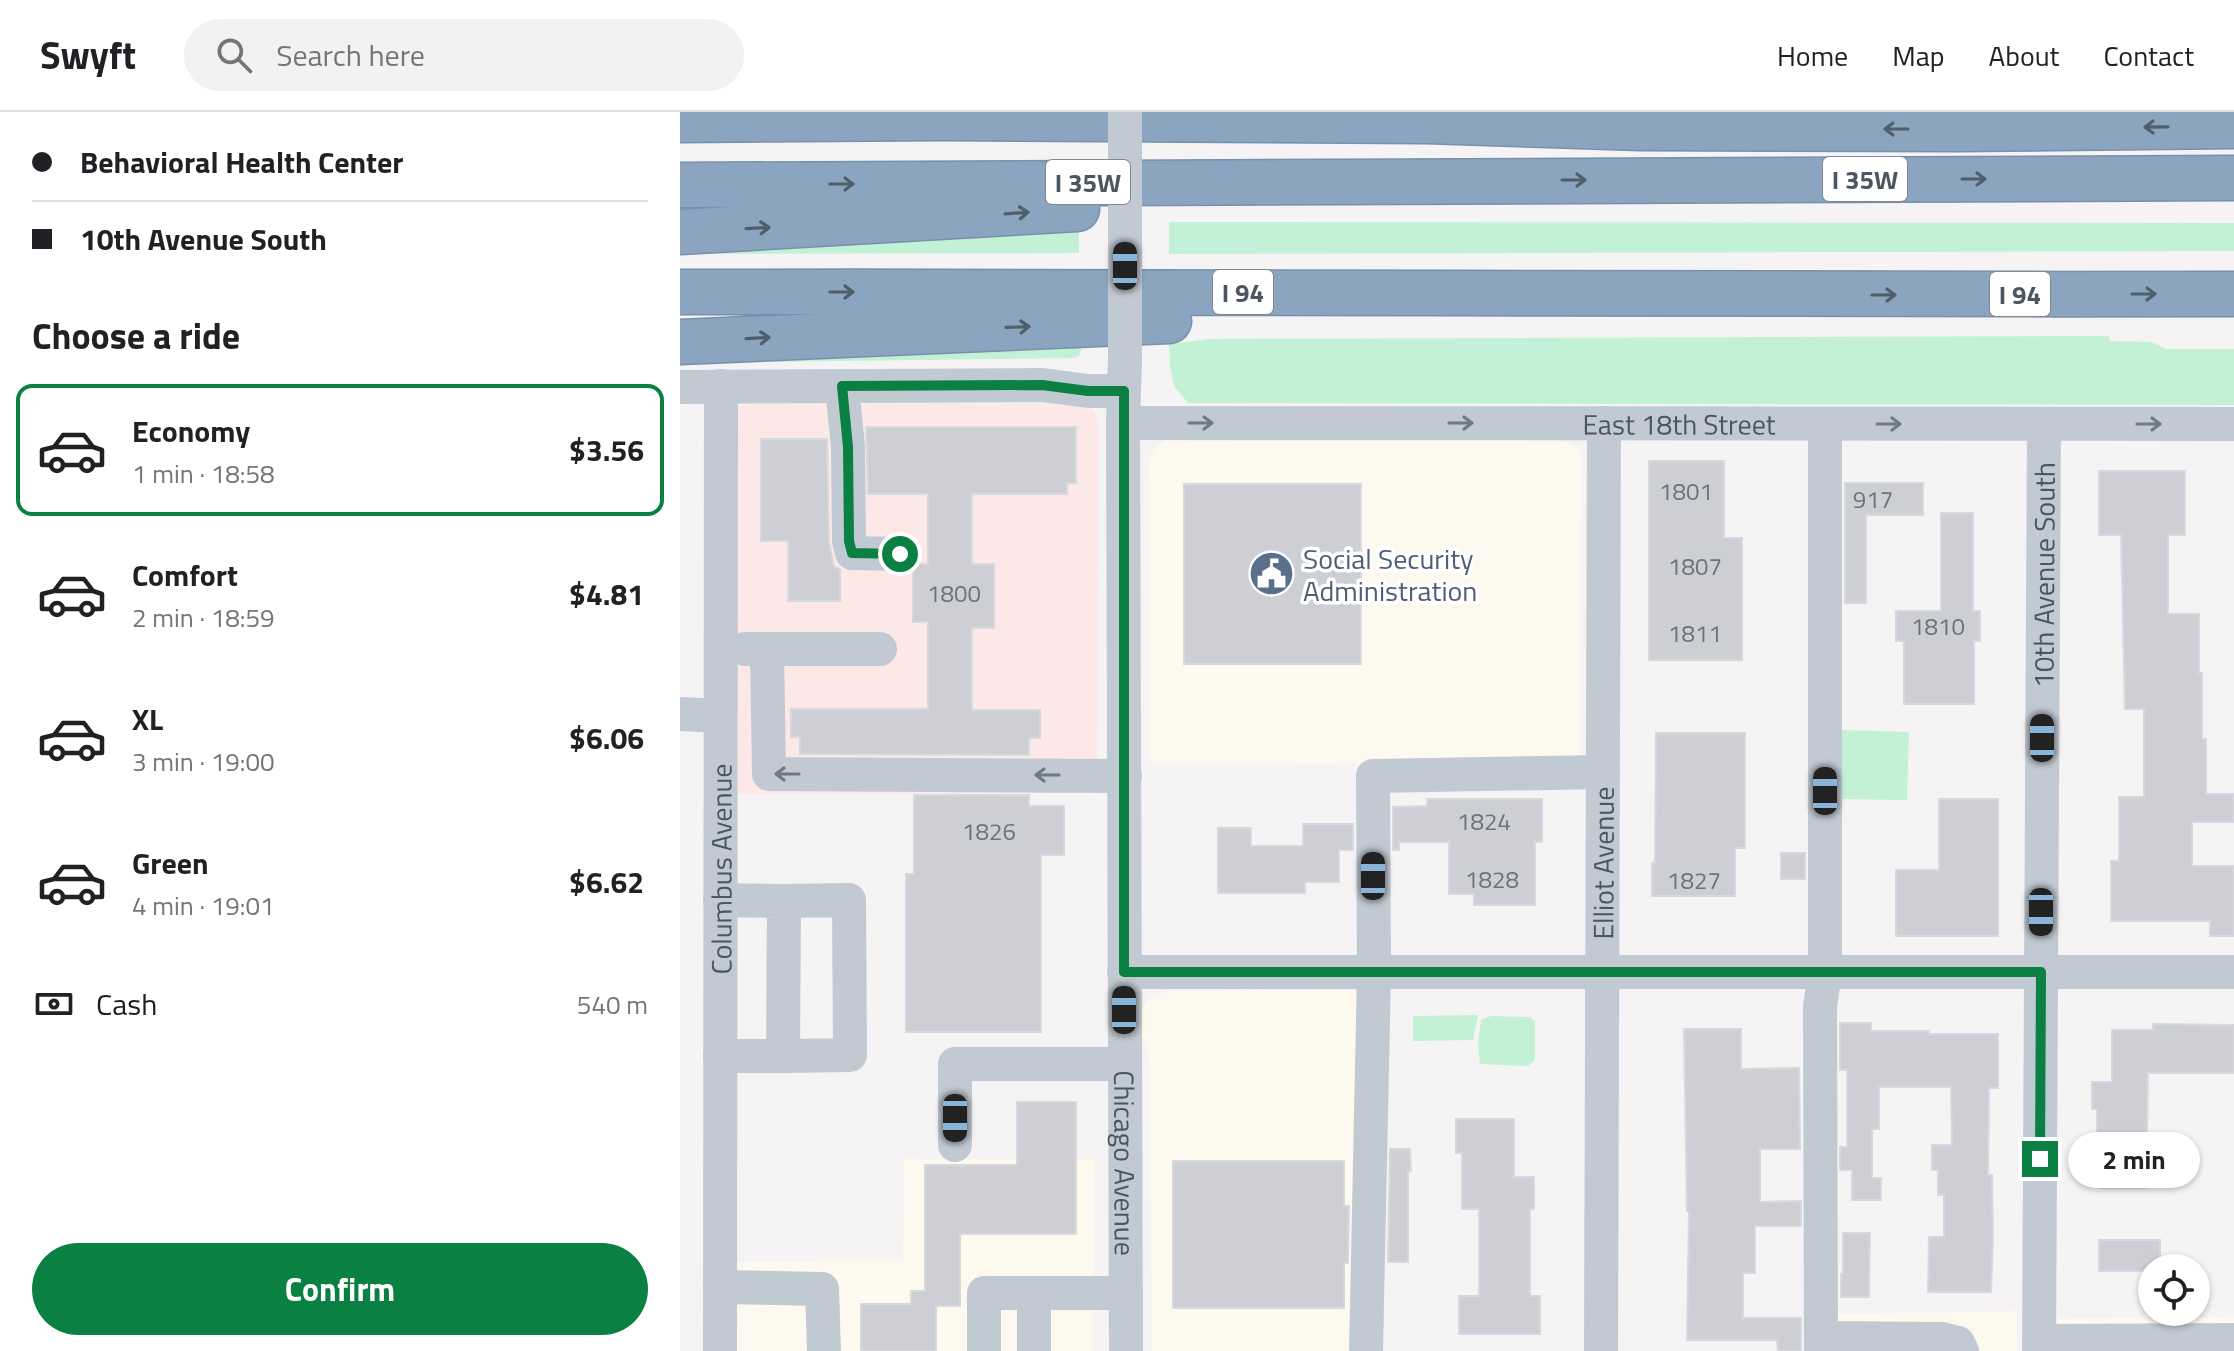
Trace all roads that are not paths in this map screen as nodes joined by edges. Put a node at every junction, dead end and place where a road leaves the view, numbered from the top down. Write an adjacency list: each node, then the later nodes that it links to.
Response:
1 (1125, 112): 17 (street, Chicago Avenue, bridge)
2 (1655, 112): 4 (highway)
3 (680, 120): 4 (highway, I 35W)
4 (1427, 121): 5 (highway, I 35W, one-way to 4)
5 (2234, 126)
6 (2234, 178): 7 (highway, I 35W, one-way to 6)
7 (1496, 180): 8 (highway, I 35W, one-way to 7); 9 (highway, one-way to 7)
8 (680, 185)
9 (680, 232)
10 (680, 292): 12 (highway, I 94, one-way to 12)
11 (2234, 294): 12 (highway, I 94, one-way to 11)
12 (1806, 295): 13 (highway, one-way to 12)
13 (680, 342)
14 (721, 386): 15 (street, East 18th Street); 16 (street, East 18th Street); 23 (street, Columbus Avenue)
15 (842, 386): 17 (street, East 18th Street); 22 (street)
16 (680, 387)
17 (1124, 391): 18 (street, East 18th Street, one-way to 18); 29 (street, Chicago Avenue)
18 (1604, 423): 19 (street, East 18th Street); 28 (street, Elliot Avenue)
19 (1825, 424): 20 (street, East 18th Street, one-way to 20); 35 (street)
20 (2044, 424): 21 (street, East 18th Street, one-way to 21); 36 (street, 10th Avenue South)
21 (2234, 424)
22 (900, 554)
23 (720, 649): 24 (street); 27 (street, Columbus Avenue)
24 (767, 649): 25 (street); 29 (street, one-way to 24)
25 (880, 649)
26 (680, 714): 27 (street)
27 (720, 716): 30 (street, Columbus Avenue)
28 (1603, 772): 33 (street); 34 (street, Elliot Avenue)
29 (1125, 776): 32 (street, Chicago Avenue)
30 (720, 900): 31 (street); 38 (street, Columbus Avenue)
31 (784, 901): 39 (street); 39 (street)
32 (1124, 972): 33 (street); 40 (street, Chicago Avenue)
33 (1374, 972): 34 (street); 54 (street)
34 (1602, 972): 35 (street); 55 (street, Elliot Avenue)
35 (1825, 972): 36 (street); 46 (street)
36 (2041, 972): 37 (street); 47 (street, 10th Avenue South)
37 (2234, 972)
38 (720, 1056): 39 (street); 42 (street, Columbus Avenue)
39 (783, 1056)
40 (1124, 1064): 41 (street); 44 (street, Chicago Avenue)
41 (955, 1145)
42 (720, 1287): 49 (street, Columbus Avenue); 50 (street)
43 (1034, 1293): 44 (street); 51 (street); 52 (street)
44 (1126, 1293): 53 (street, Chicago Avenue)
45 (2234, 1340): 48 (street)
46 (1821, 1344): 56 (street)
47 (2039, 1346): 48 (street)
48 (2112, 1346)
49 (720, 1351)
50 (824, 1351)
51 (984, 1351)
52 (1034, 1351)
53 (1126, 1351)
54 (1366, 1351)
55 (1601, 1351)
56 (1962, 1351)

